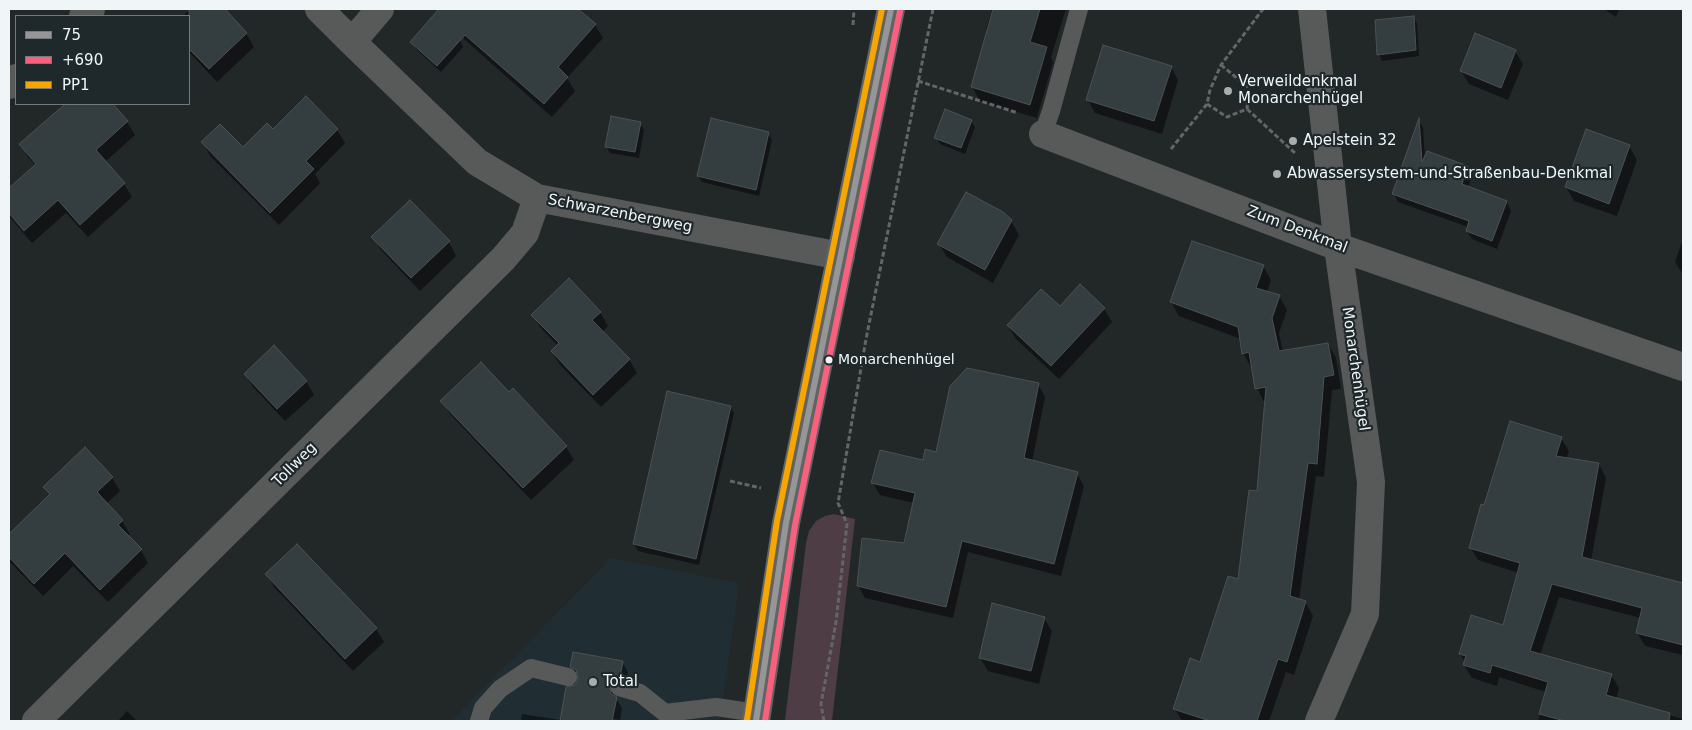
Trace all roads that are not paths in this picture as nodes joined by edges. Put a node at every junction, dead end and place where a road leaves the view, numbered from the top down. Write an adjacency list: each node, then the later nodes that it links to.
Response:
1 (320, 9): 6 (street, Schwarzenbergweg)
2 (380, 9): 6 (street)
3 (892, 9): 10 (main road)
4 (1079, 9): 7 (lane)
5 (1312, 9): 9 (street, Monarchenhügel)
6 (352, 42): 8 (street, Schwarzenbergweg)
7 (1043, 134): 9 (street, Zum Denkmal)
8 (537, 198): 10 (street, Schwarzenbergweg); 15 (street, Tollweg)
9 (1338, 246): 11 (street, Zum Denkmal); 17 (street, Monarchenhügel)
10 (841, 256): 14 (main road)
11 (1683, 367)
12 (568, 677): 16 (lane)
13 (618, 687): 14 (lane)
14 (757, 717)
15 (36, 721)
16 (479, 721)
17 (1319, 721)

